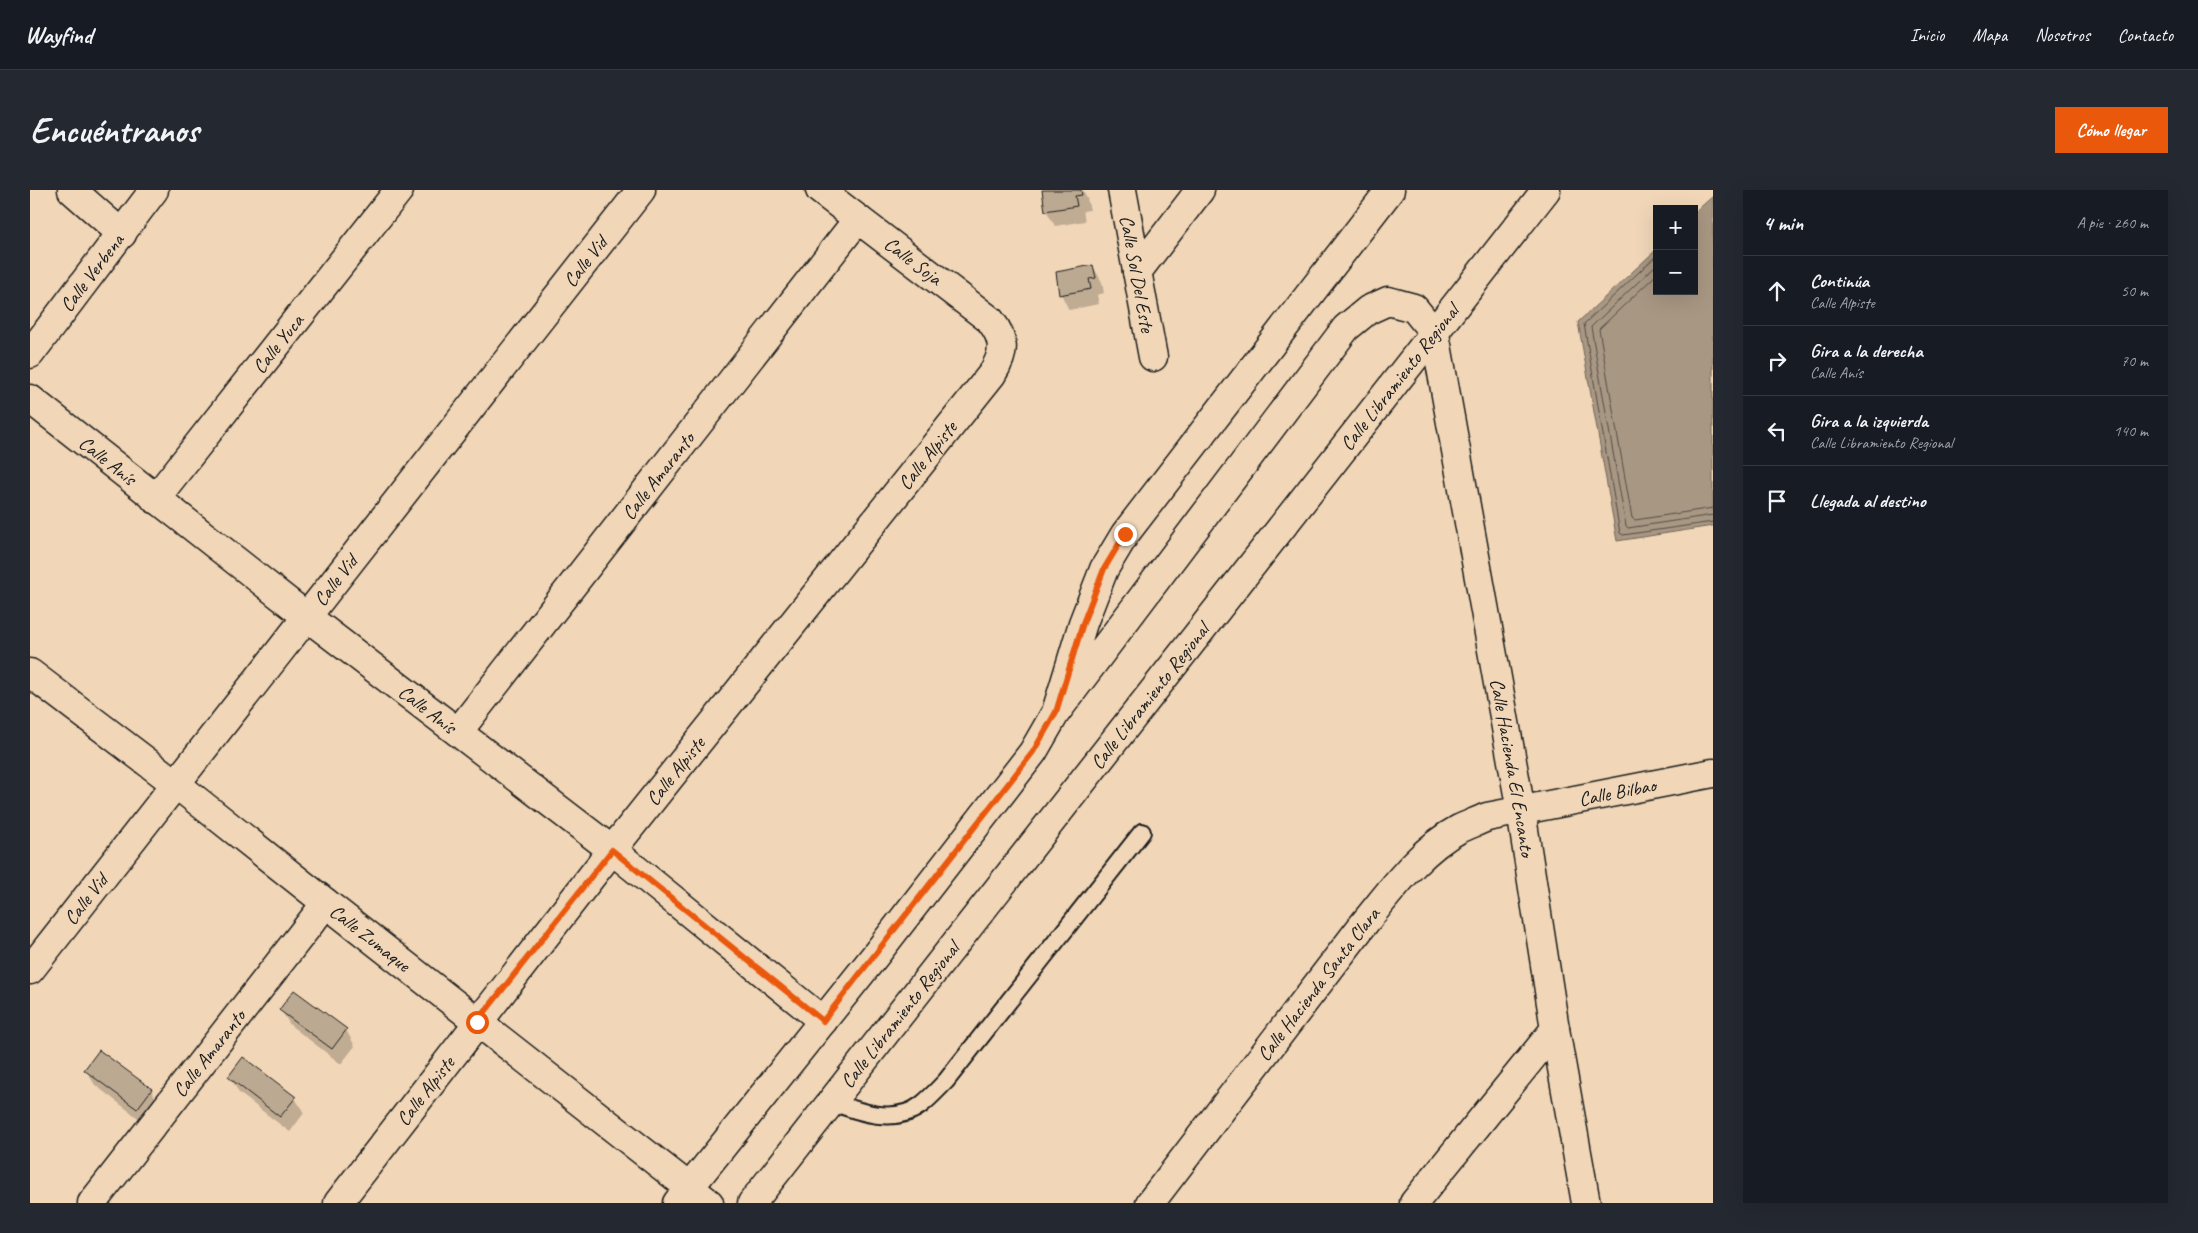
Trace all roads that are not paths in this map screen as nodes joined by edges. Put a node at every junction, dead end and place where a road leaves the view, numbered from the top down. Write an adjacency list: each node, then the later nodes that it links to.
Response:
1 (72, 190): 11 (street)
2 (154, 190): 11 (street, Calle Verbena)
3 (399, 190): 18 (street, Calle Yuca)
4 (641, 190): 19 (street, Calle Vid)
5 (820, 190): 10 (street, Calle Soja)
6 (1122, 190): 12 (street, Calle Sol Del Este)
7 (1200, 190): 12 (street)
8 (1390, 190): 21 (street)
9 (1546, 190): 13 (street, Calle Libramiento Regional)
10 (858, 220): 14 (street, Calle Soja); 22 (street, Calle Amaranto)
11 (122, 234): 15 (street, Calle Verbena)
12 (1137, 272): 16 (street, Calle Sol Del Este)
13 (1435, 334): 21 (street); 25 (street, Calle Hacienda El Encanto); 33 (street, Calle Libramiento Regional)
14 (1001, 338): 27 (street, Calle Alpiste)
15 (30, 354)
16 (1153, 357)
17 (30, 399): 18 (street, Calle Anís)
18 (155, 498): 19 (street, Calle Anís)
19 (306, 616): 22 (street, Calle Anís); 24 (street, Calle Vid)
20 (30, 673): 24 (street, Calle Zumaque)
21 (1056, 712): 30 (street)
22 (458, 732): 27 (street, Calle Anís)
23 (1713, 773): 25 (street, Calle Bilbao)
24 (176, 784): 28 (street, Calle Zumaque); 29 (street, Calle Vid)
25 (1521, 811): 32 (street, Calle Hacienda El Encanto); 38 (street, Calle Hacienda Santa Clara)
26 (1142, 832): 33 (lane)
27 (612, 850): 30 (street, Calle Anís); 31 (street, Calle Alpiste)
28 (326, 904): 31 (street, Calle Zumaque); 35 (street, Calle Amaranto)
29 (30, 970)
30 (823, 1021): 34 (street)
31 (477, 1022): 34 (street, Calle Zumaque); 36 (street, Calle Alpiste)
32 (1555, 1029): 39 (street); 40 (street, Calle Hacienda El Encanto)
33 (832, 1102): 37 (street, Calle Libramiento Regional)
34 (692, 1198)
35 (92, 1203)
36 (338, 1203)
37 (752, 1203)
38 (1150, 1203)
39 (1414, 1203)
40 (1586, 1203)

